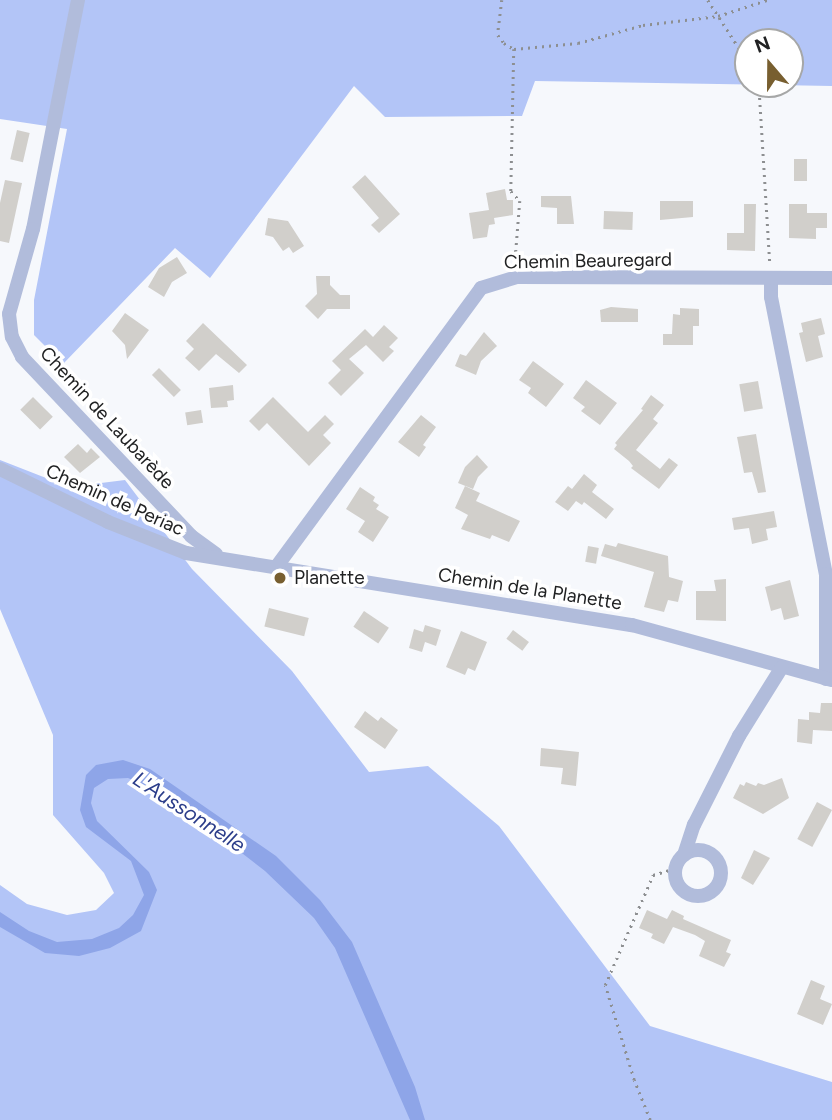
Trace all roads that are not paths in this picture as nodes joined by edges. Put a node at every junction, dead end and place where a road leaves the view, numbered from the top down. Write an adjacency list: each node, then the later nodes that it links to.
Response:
1 (78, 0): 5 (street, Chemin de Laubarède)
2 (771, 278): 3 (street, Chemin Beauregard); 6 (street, Chemin Beauregard); 8 (street)
3 (832, 278)
4 (0, 469): 5 (street, Chemin de Periac)
5 (218, 555): 6 (street, Chemin de la Planette)
6 (277, 566): 7 (street, Chemin de la Planette)
7 (782, 667): 8 (street, Chemin de la Planette); 9 (street)
8 (829, 680)
9 (684, 855): 9 (street)

